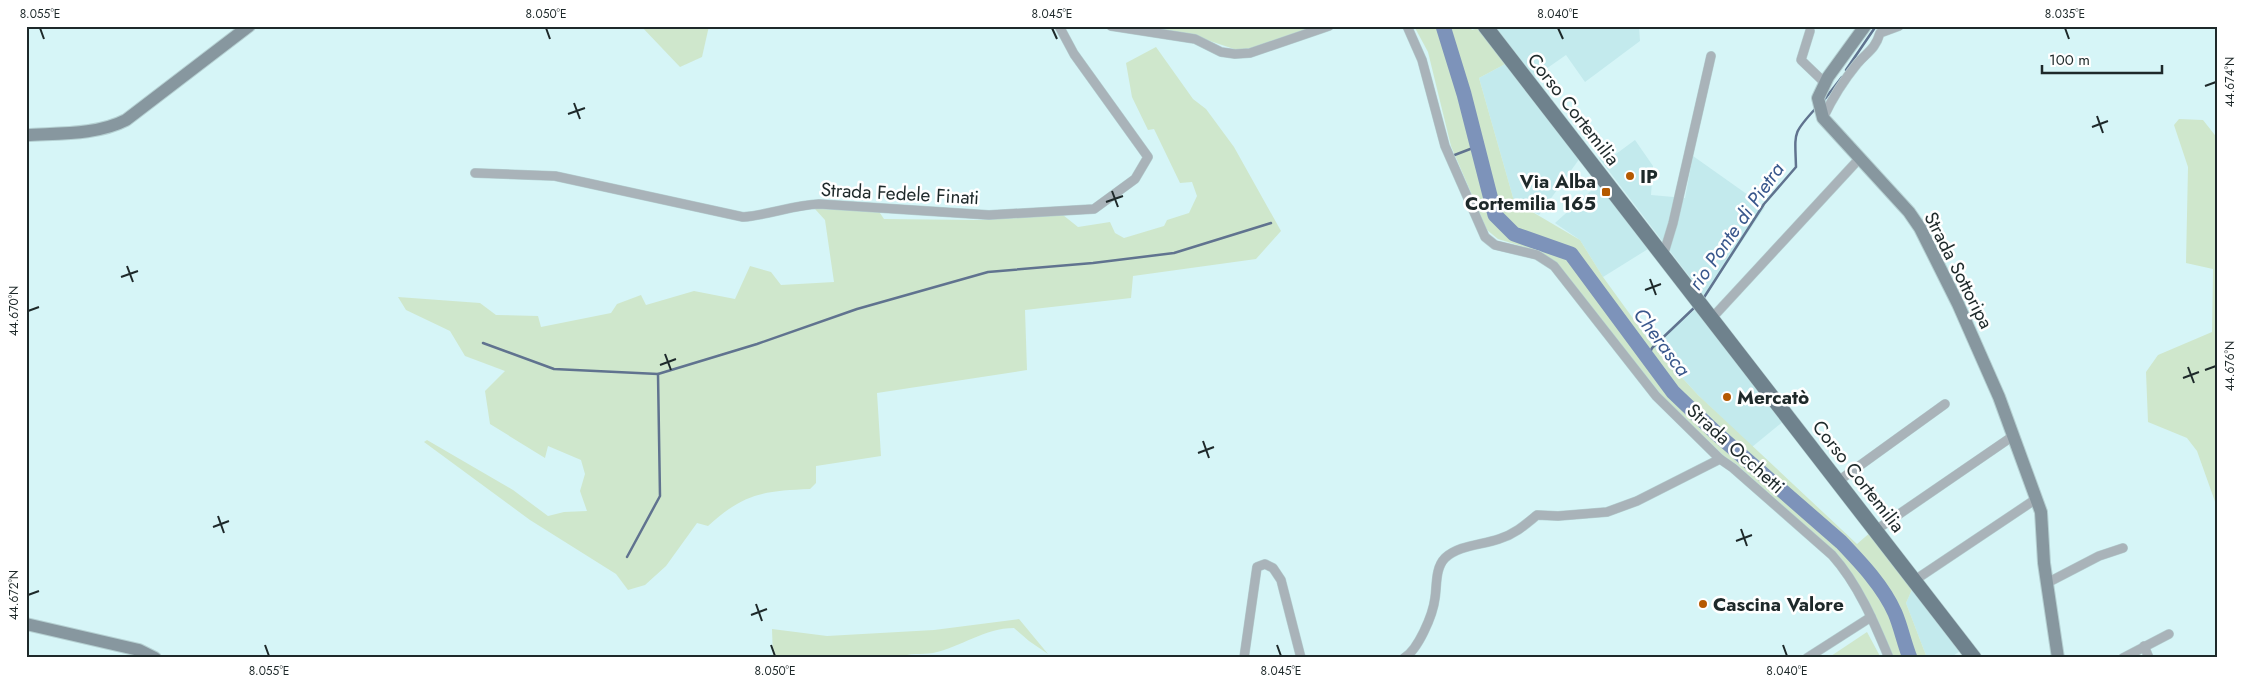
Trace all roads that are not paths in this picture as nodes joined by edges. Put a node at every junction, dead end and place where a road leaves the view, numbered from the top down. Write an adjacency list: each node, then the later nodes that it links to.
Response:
1 (249, 26): 13 (street)
2 (1059, 26): 15 (street, Strada Fedele Finati)
3 (1111, 26): 4 (street)
4 (1329, 26)
5 (1407, 26): 20 (street, Strada Occhetti)
6 (1485, 26): 16 (main road, Corso Cortemilia)
7 (1865, 26): 11 (street)
8 (1899, 26): 12 (street)
9 (1810, 31): 11 (street)
10 (1711, 56): 16 (street)
11 (1825, 83): 12 (street)
12 (1821, 109): 14 (street, Strada Sottoripa)
13 (26, 135)
14 (1859, 159): 17 (street); 19 (street, Strada Sottoripa)
15 (475, 173)
16 (1663, 256): 17 (main road, Corso Cortemilia)
17 (1700, 303): 21 (main road, Corso Cortemilia)
18 (1944, 404): 21 (street)
19 (2013, 436): 22 (street, Strada Sottoripa); 23 (street)
20 (1720, 459): 27 (street, Strada Occhetti); 34 (street)
21 (1837, 482): 23 (main road, Corso Cortemilia)
22 (2036, 499): 25 (street); 26 (street, Strada Sottoripa)
23 (1876, 530): 25 (main road, Corso Cortemilia)
24 (2123, 548): 26 (street)
25 (1915, 580): 37 (main road, Corso Cortemilia)
26 (2047, 582): 38 (street, Strada Sottoripa)
27 (1871, 617): 35 (street); 36 (street, Strada Occhetti)
28 (26, 624): 31 (street)
29 (2169, 634): 30 (street)
30 (2144, 646): 39 (street); 40 (street)
31 (155, 658)
32 (1244, 658): 33 (street)
33 (1301, 658)
34 (1404, 658)
35 (1807, 658)
36 (1889, 658)
37 (1974, 658)
38 (2058, 658)
39 (2123, 658)
40 (2149, 658)

